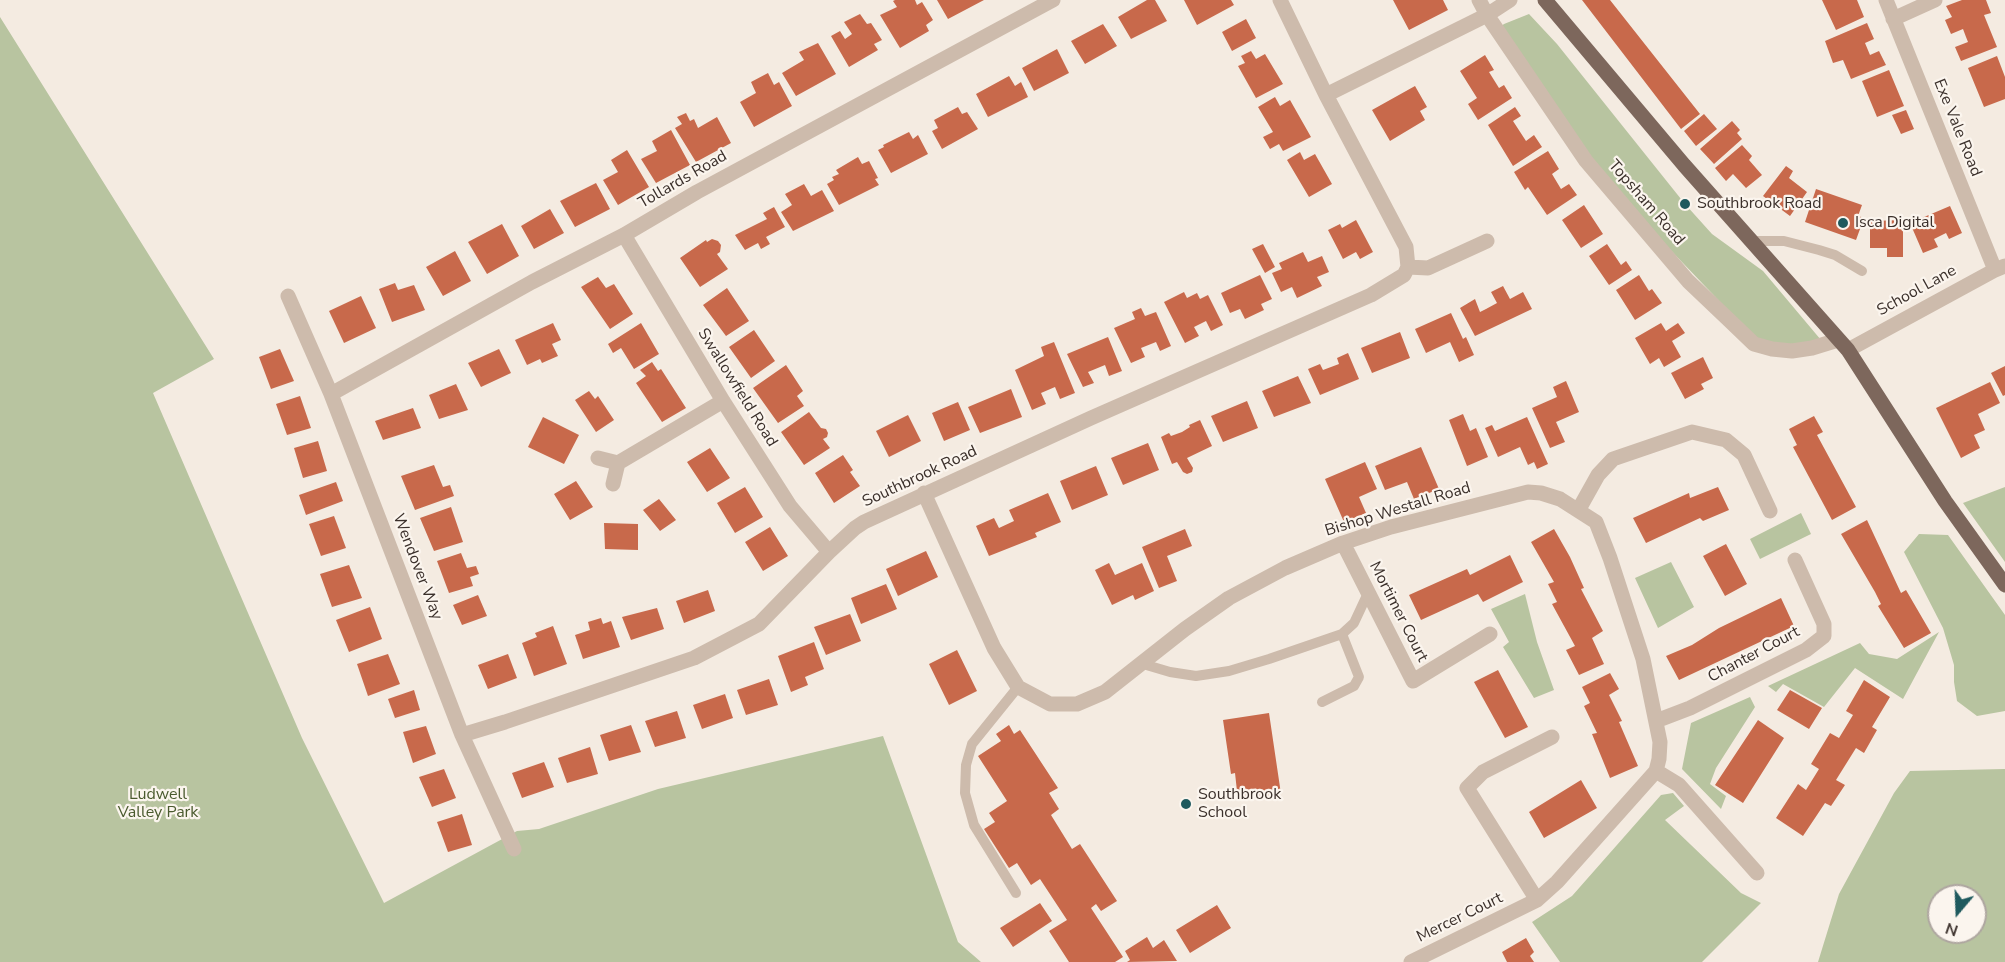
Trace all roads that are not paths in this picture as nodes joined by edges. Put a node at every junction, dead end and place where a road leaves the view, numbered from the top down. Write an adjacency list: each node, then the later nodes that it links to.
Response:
1 (1053, 0): 11 (street, Tollards Road)
2 (1280, 0): 10 (street)
3 (1479, 0): 8 (street, Topsham Road)
4 (1510, 0): 8 (street)
5 (1545, 0): 13 (main road)
6 (1886, 0): 9 (street, Exe Vale Road)
7 (1935, 0): 9 (street)
8 (1491, 9): 10 (street); 18 (street, Topsham Road)
9 (1893, 19): 15 (street, Exe Vale Road)
10 (1326, 95): 14 (street)
11 (624, 235): 19 (street, Tollards Road); 20 (street, Swallowfield Road)
12 (1487, 241): 14 (street)
13 (1752, 241): 16 (lane); 18 (main road)
14 (1408, 267): 24 (street, Southbrook Road)
15 (2000, 268): 18 (street, School Lane)
16 (1862, 271)
17 (288, 296): 19 (street, Wendover Way)
18 (1843, 345): 30 (main road)
19 (332, 394): 38 (street, Wendover Way)
20 (723, 401): 22 (street); 28 (street, Swallowfield Road)
21 (598, 458): 22 (street)
22 (618, 464): 23 (street)
23 (613, 484)
24 (924, 493): 28 (street, Southbrook Road); 35 (street)
25 (1579, 509): 26 (street); 27 (street, Bishop Westall Road); 37 (street, Bishop Westall Road)
26 (1770, 511)
27 (1343, 543): 31 (street, Mortimer Court); 34 (street, Bishop Westall Road)
28 (829, 552): 38 (street, Southbrook Road)
29 (1796, 560): 37 (street, Chanter Court)
30 (2005, 585)
31 (1368, 593): 32 (lane); 33 (street, Mortimer Court)
32 (1342, 634): 34 (lane); 36 (lane)
33 (1490, 634)
34 (1143, 664): 35 (street, Bishop Westall Road)
35 (1018, 687): 43 (lane)
36 (1322, 702)
37 (1656, 721): 40 (street, Bishop Westall Road)
38 (462, 735): 41 (street, Wendover Way)
39 (1552, 737): 44 (street)
40 (1656, 771): 42 (street); 44 (street)
41 (514, 849)
42 (1757, 873)
43 (1016, 893)
44 (1531, 903): 45 (street, Mercer Court)
45 (1412, 962)

